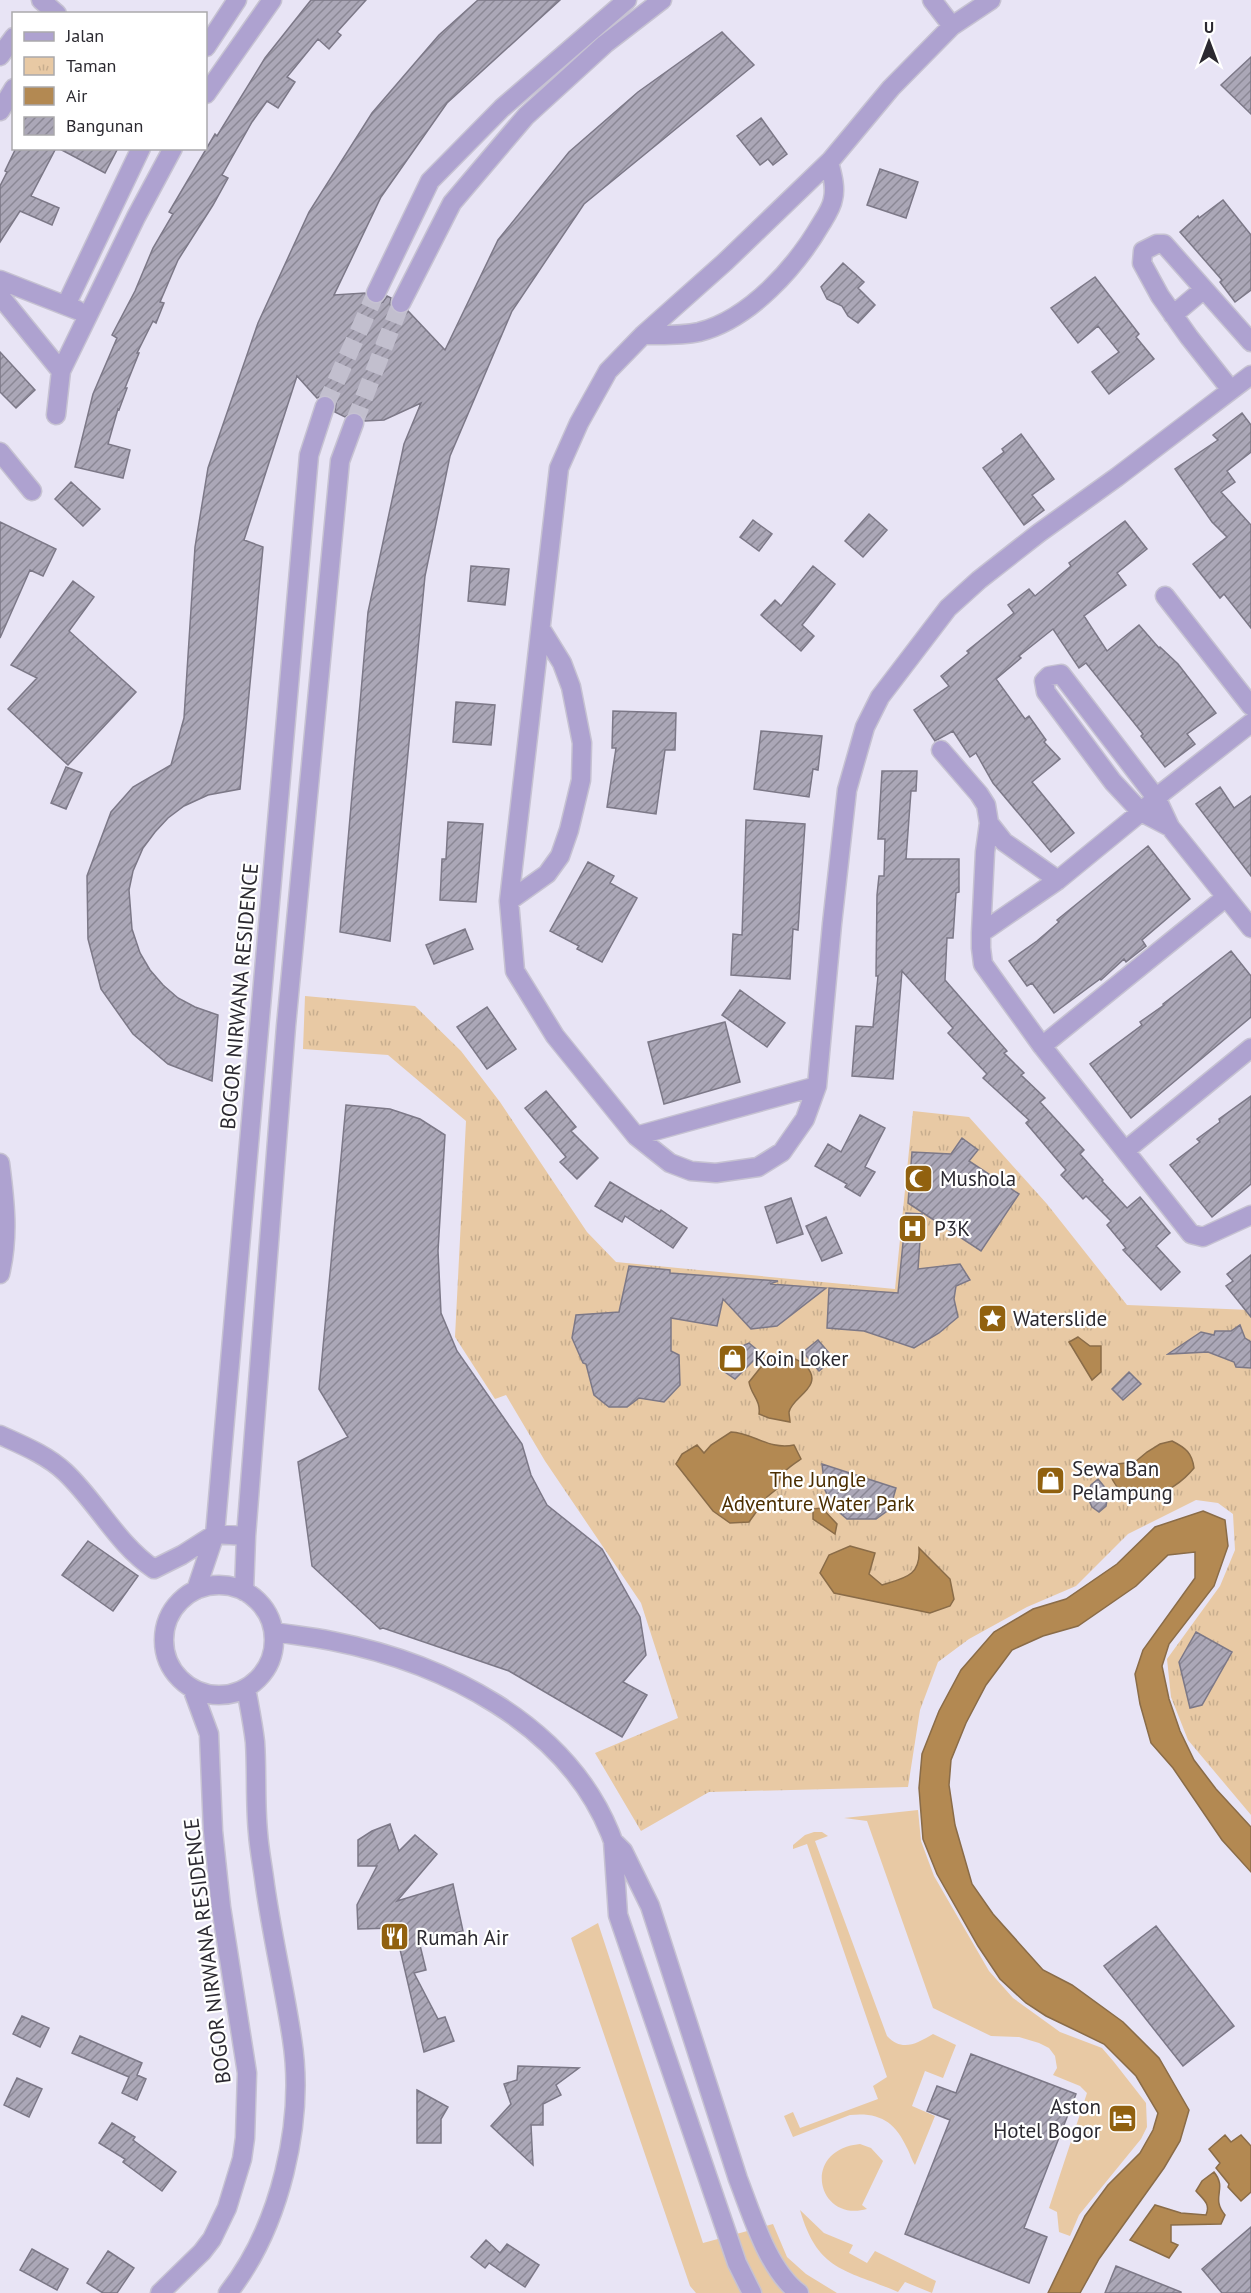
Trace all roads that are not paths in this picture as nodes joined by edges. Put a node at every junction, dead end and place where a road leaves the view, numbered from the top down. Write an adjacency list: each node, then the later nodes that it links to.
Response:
1 (41, 0): 8 (street); 9 (street)
2 (237, 0): 11 (street)
3 (272, 0): 13 (street)
4 (627, 0): 20 (street)
5 (662, 0): 22 (street)
6 (932, 0): 10 (street)
7 (990, 0): 10 (street)
8 (32, 12)
9 (55, 12)
10 (952, 26): 17 (street)
11 (207, 45)
12 (12, 91): 14 (street)
13 (207, 93)
14 (0, 111)
15 (140, 150): 23 (street)
16 (172, 150): 24 (street)
17 (830, 162): 26 (street); 26 (street)
18 (0, 280): 23 (street)
19 (1204, 289): 25 (street); 25 (street); 27 (street)
20 (376, 293)
21 (0, 296): 28 (street)
22 (401, 303)
23 (66, 305): 24 (street)
24 (87, 315): 28 (street)
25 (1173, 315): 30 (street)
26 (644, 335): 37 (street)
27 (1251, 342)
28 (61, 371): 32 (street)
29 (1251, 375): 30 (street)
30 (1231, 390): 52 (street)
31 (326, 406): 59 (street, BOGOR NIRWANA RESIDENCE)
32 (56, 415)
33 (354, 423): 60 (street)
34 (0, 452): 35 (street)
35 (32, 491)
36 (1165, 596): 38 (street)
37 (541, 629): 47 (street); 47 (street)
38 (1251, 706)
39 (1251, 723): 41 (street)
40 (941, 750): 43 (street)
41 (1157, 799): 42 (street); 42 (street); 44 (street)
42 (1141, 812): 44 (street); 45 (street)
43 (989, 823): 45 (street); 49 (street)
44 (1170, 827): 46 (street)
45 (1058, 880): 49 (street)
46 (1225, 897): 48 (street); 50 (street)
47 (509, 901): 53 (street)
48 (1251, 928)
49 (981, 933): 50 (street)
50 (1042, 1046): 54 (street)
51 (1251, 1048): 54 (street)
52 (817, 1086): 53 (street); 53 (street)
53 (636, 1136)
54 (1126, 1149): 56 (street)
55 (0, 1164): 57 (street)
56 (1251, 1215)
57 (0, 1274)
58 (0, 1435): 59 (street)
59 (215, 1534): 60 (street); 61 (street, BOGOR NIRWANA RESIDENCE)
60 (246, 1536): 62 (street)
61 (196, 1590): 62 (street); 64 (street)
62 (244, 1591): 63 (street)
63 (273, 1632): 65 (street); 66 (street)
64 (192, 1688): 65 (street); 67 (street, BOGOR NIRWANA RESIDENCE)
65 (246, 1688): 68 (street)
66 (613, 1841): 69 (street); 70 (street)
67 (160, 2293)
68 (228, 2293)
69 (752, 2293)
70 (799, 2293)

